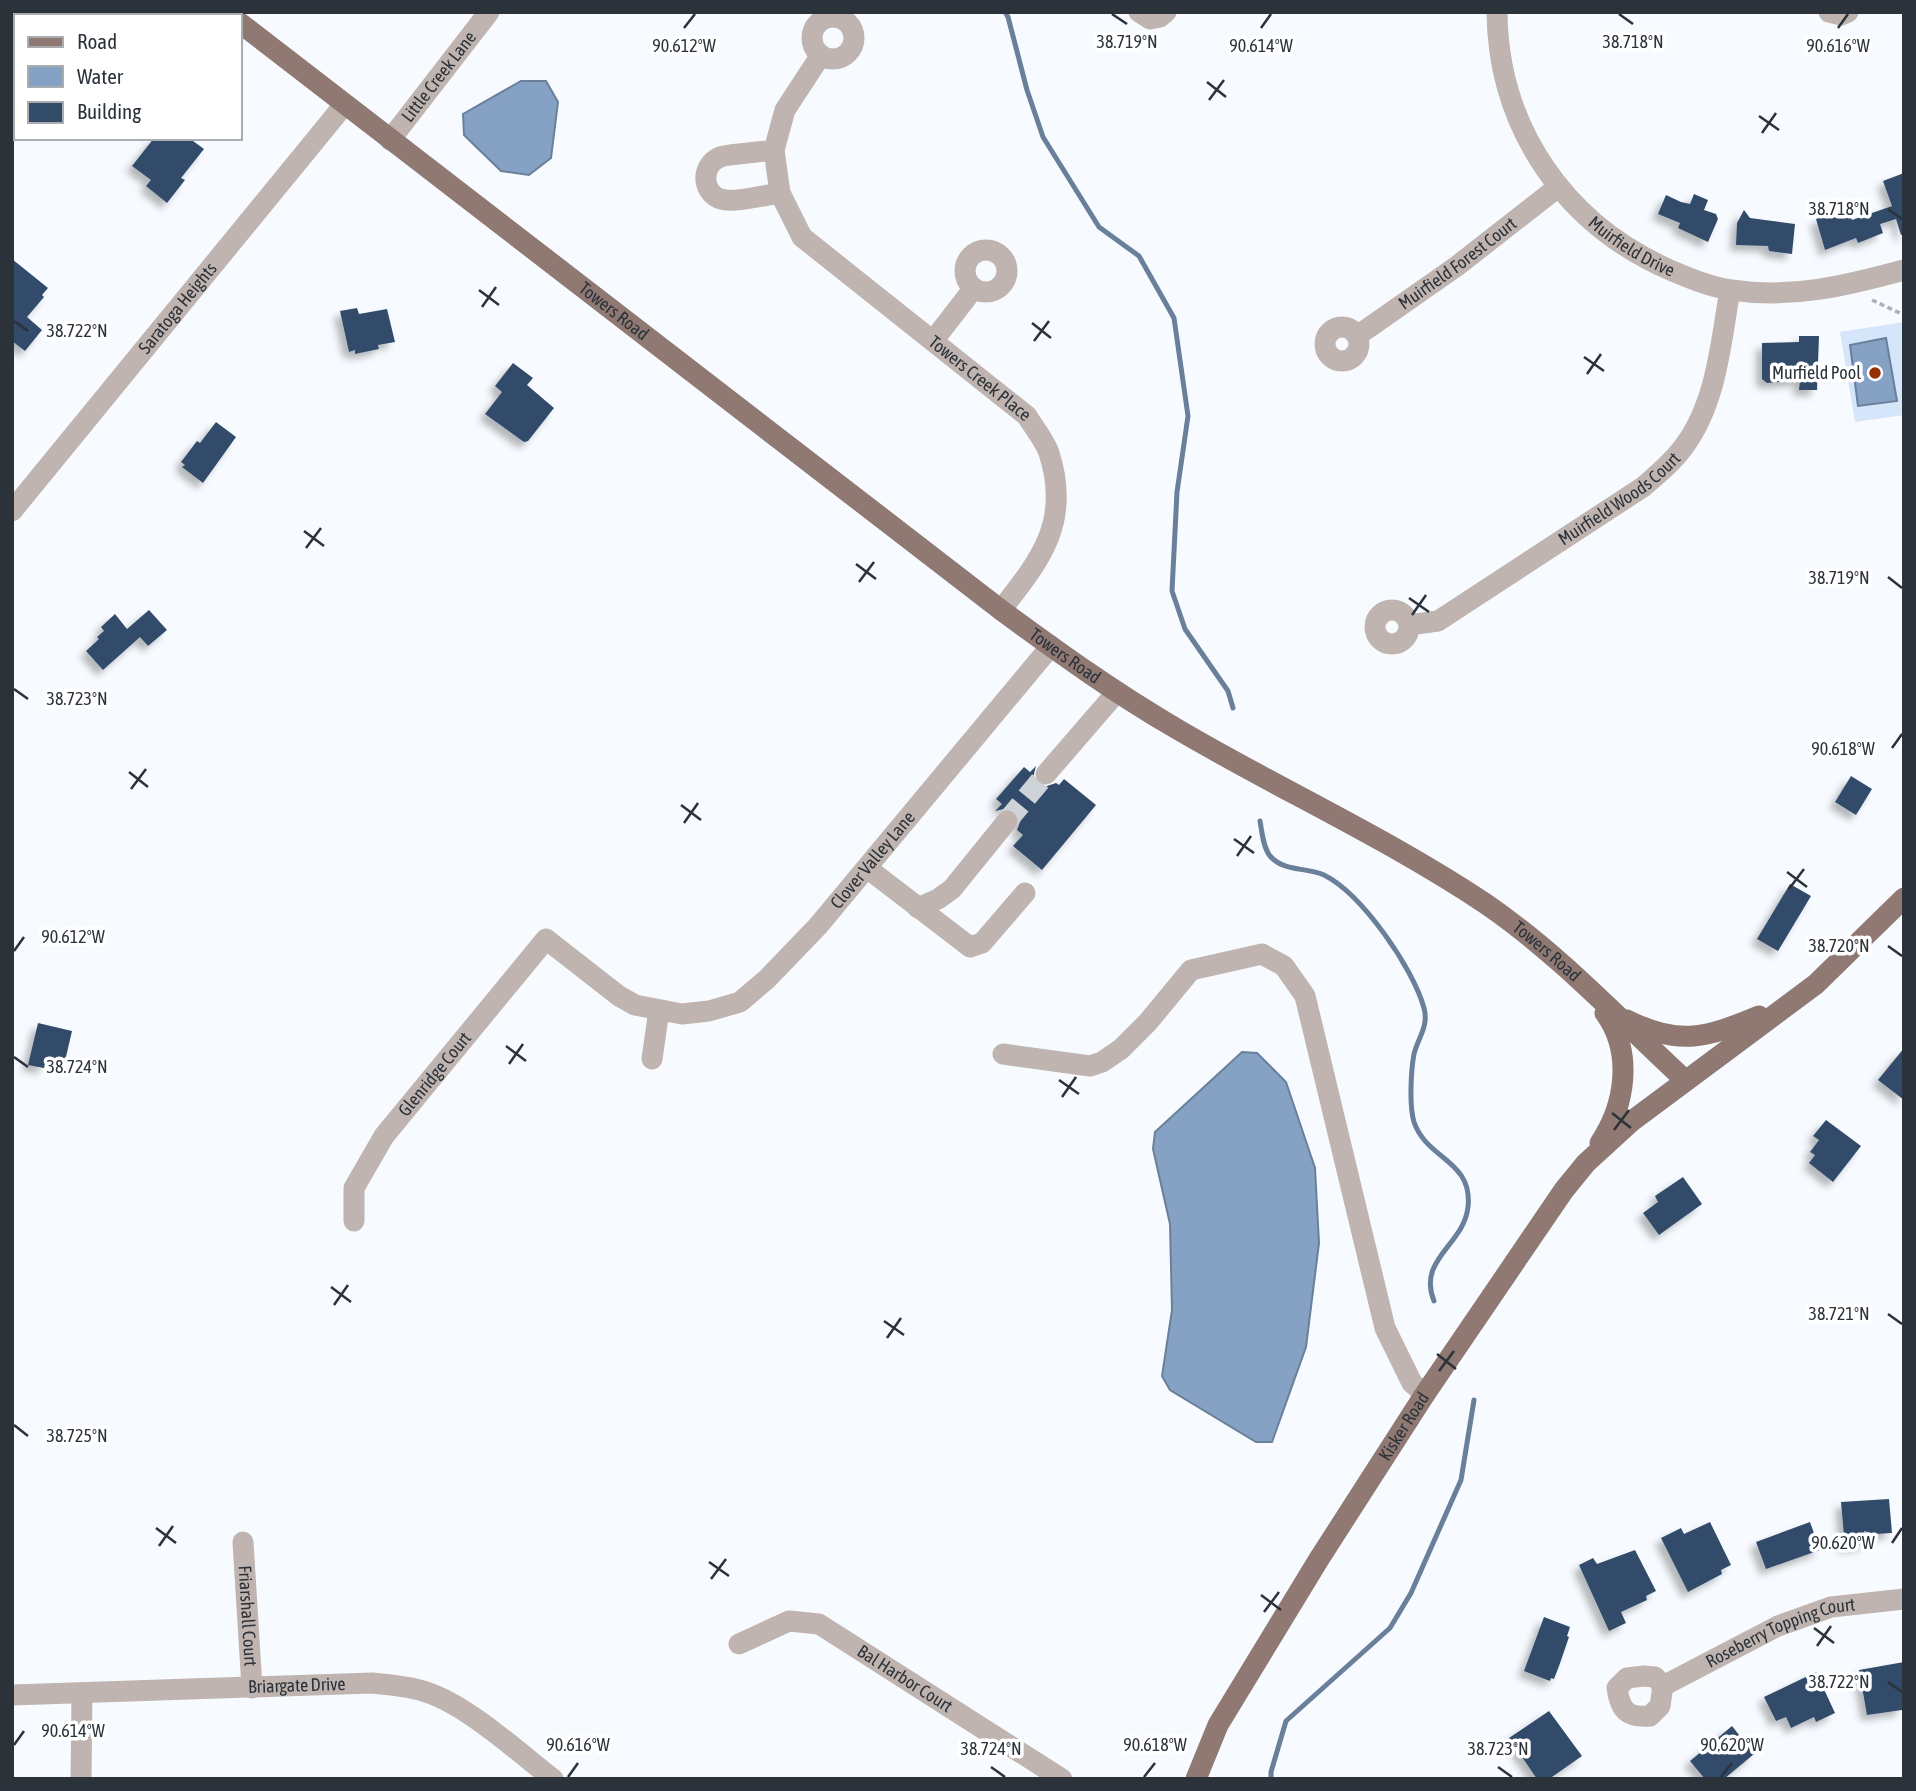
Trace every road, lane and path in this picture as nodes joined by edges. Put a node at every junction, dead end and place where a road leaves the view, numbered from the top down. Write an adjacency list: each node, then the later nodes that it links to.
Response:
1 (489, 12): 10 (street, Little Creek Lane)
2 (1139, 12): 3 (street)
3 (1166, 12)
4 (1497, 12): 12 (street, Muirfield Drive)
5 (1829, 12): 6 (street)
6 (1849, 12)
7 (242, 25): 9 (main road, Towers Road)
8 (821, 55): 11 (street, Towers Creek Place)
9 (344, 105): 10 (main road, Towers Road); 21 (street, Saratoga Heights)
10 (390, 140): 22 (main road, Towers Road)
11 (774, 150): 13 (street, Towers Creek Place); 13 (street)
12 (1558, 187): 16 (street, Muirfield Drive); 19 (street, Muirfield Forest Court)
13 (780, 193): 20 (street, Towers Creek Place)
14 (1904, 271): 16 (street, Muirfield Drive)
15 (974, 288): 20 (street)
16 (1730, 290): 23 (street, Muirfield Woods Court)
17 (1872, 300): 18 (path)
18 (1904, 315)
19 (1356, 336)
20 (933, 341): 22 (street, Towers Creek Place)
21 (12, 511)
22 (1001, 610): 24 (main road, Towers Road)
23 (1409, 625)
24 (1051, 646): 25 (main road, Towers Road); 28 (street, Clover Valley Lane)
25 (1116, 693): 26 (street); 33 (main road, Towers Road)
26 (1046, 774)
27 (1007, 821): 31 (street)
28 (867, 868): 31 (street); 35 (street, Clover Valley Lane)
29 (1025, 893): 31 (street)
30 (1904, 898): 34 (main road)
31 (918, 908)
32 (546, 939): 35 (street, Clover Valley Lane); 41 (street, Glenridge Court)
33 (1582, 983): 36 (main road, Towers Road); 40 (main road)
34 (1797, 1000): 36 (main road); 39 (main road)
35 (659, 1010): 38 (street)
36 (1611, 1011): 39 (main road, Towers Road)
37 (1003, 1054): 42 (street)
38 (652, 1059)
39 (1685, 1080): 40 (main road, Kisker Road)
40 (1586, 1163): 42 (main road, Kisker Road)
41 (354, 1221)
42 (1425, 1394): 53 (main road, Kisker Road)
43 (243, 1542): 47 (street, Friarshall Court)
44 (1904, 1599): 46 (street, Roseberry Topping Court)
45 (739, 1644): 52 (street, Bal Harbor Court)
46 (1663, 1686)
47 (252, 1688): 48 (street, Briargate Drive); 51 (street, Briargate Drive)
48 (82, 1693): 49 (street, Briargate Drive); 50 (street)
49 (12, 1695)
50 (80, 1779)
51 (553, 1779)
52 (1062, 1779)
53 (1196, 1779)

